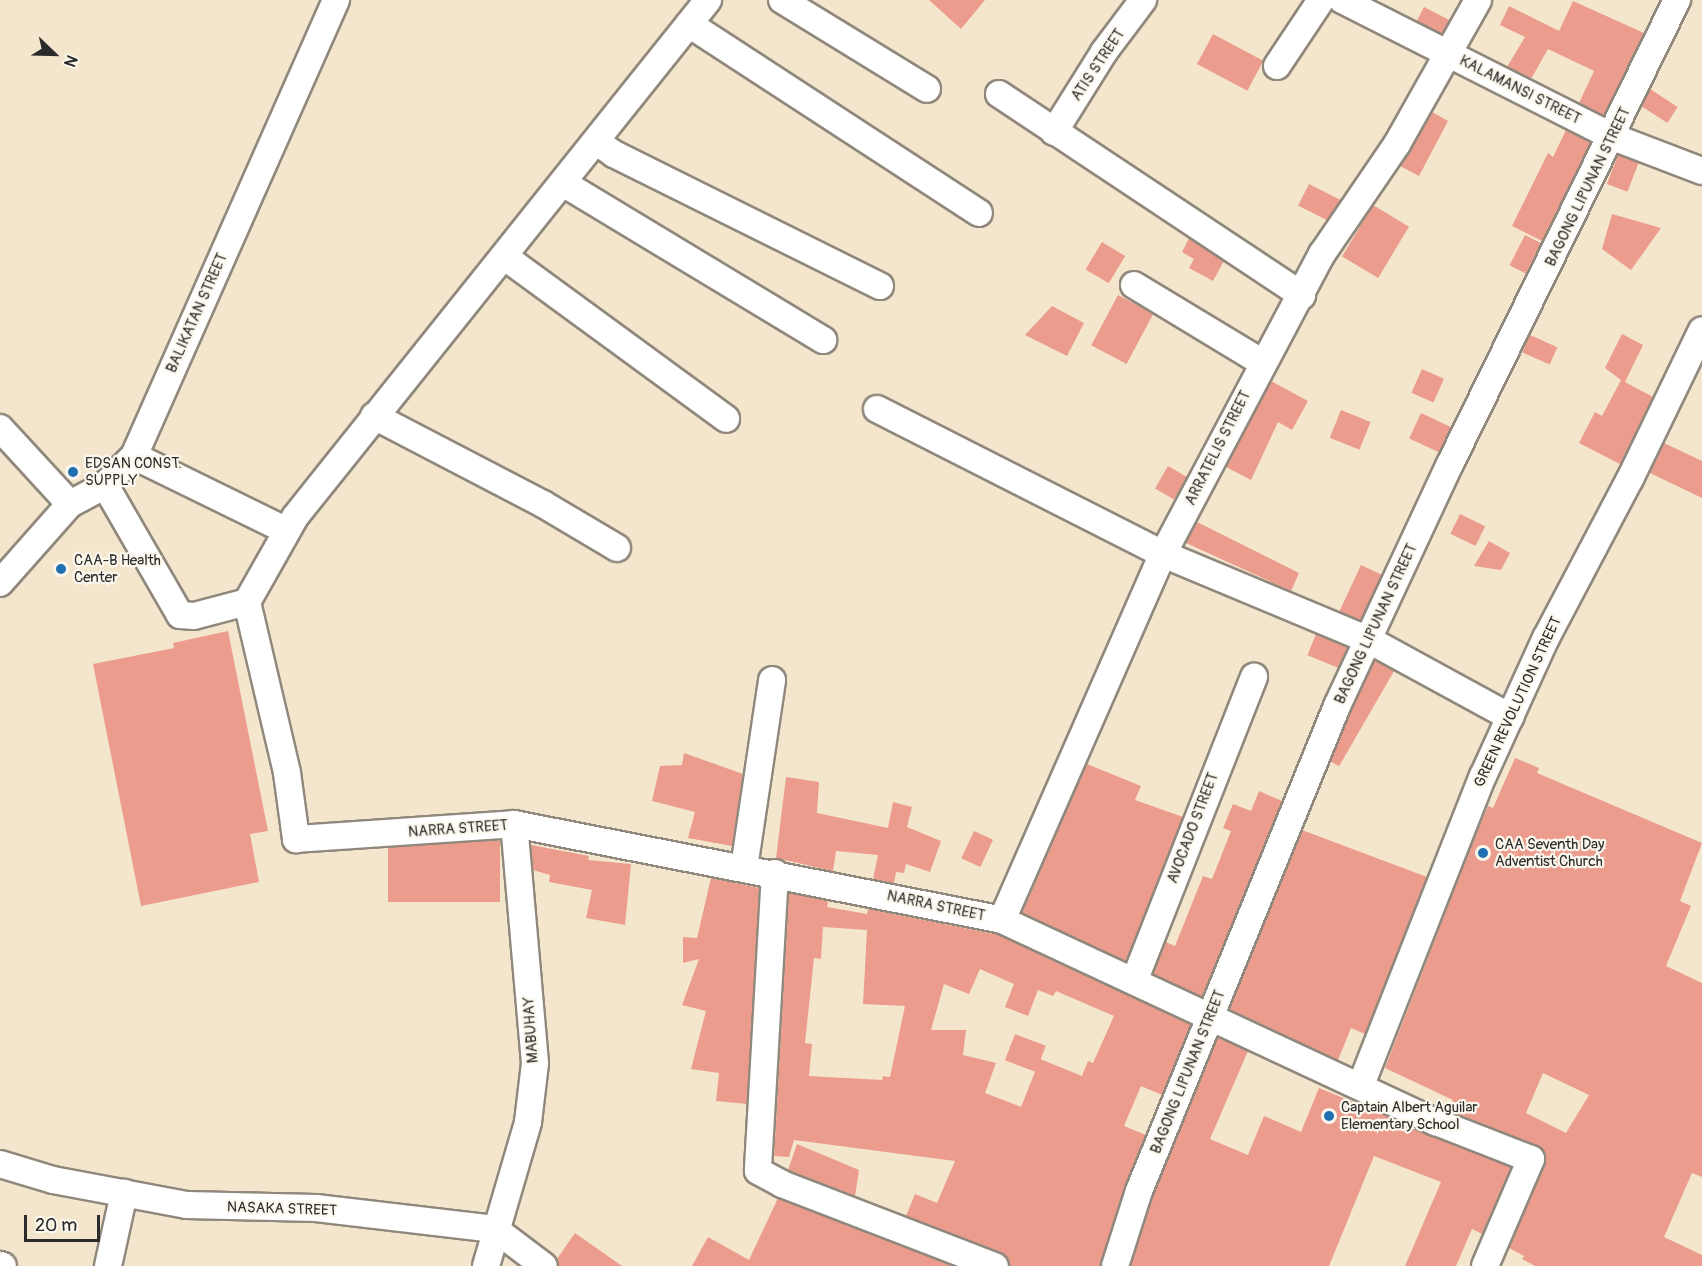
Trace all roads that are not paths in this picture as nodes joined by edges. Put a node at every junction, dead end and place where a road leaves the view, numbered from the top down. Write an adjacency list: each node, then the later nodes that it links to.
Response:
1 (336, 0): 31 (street, BALIKATAN STREET)
2 (708, 0): 9 (street)
3 (782, 0): 12 (street)
4 (1143, 0): 14 (street, ATIS STREET)
5 (1321, 0): 11 (street)
6 (1342, 0): 10 (street, KALAMANSI STREET)
7 (1478, 0): 10 (street, ARRATELIS STREET)
8 (1677, 0): 15 (street, BAGONG LIPUNAN STREET)
9 (689, 24): 16 (street); 19 (street)
10 (1450, 55): 15 (street, KALAMANSI STREET); 23 (street, ARRATELIS STREET)
11 (1277, 66)
12 (927, 89)
13 (999, 94): 14 (street)
14 (1054, 132): 23 (street)
15 (1612, 137): 17 (street, KALAMANSI STREET); 39 (street, BAGONG LIPUNAN STREET)
16 (596, 141): 18 (street); 22 (street)
17 (1702, 171)
18 (563, 183): 20 (street); 25 (street)
19 (979, 213)
20 (505, 256): 28 (street); 29 (street)
21 (1134, 285): 26 (street)
22 (880, 286)
23 (1302, 295): 26 (street, ARRATELIS STREET)
24 (1702, 330): 42 (street, GREEN REVOLUTION STREET)
25 (823, 340)
26 (1263, 363): 36 (street, ARRATELIS STREET)
27 (877, 409): 36 (street)
28 (374, 416): 34 (street); 35 (street)
29 (726, 419)
30 (0, 428): 33 (street)
31 (134, 456): 32 (street, BALIKATAN STREET); 34 (street)
32 (105, 485): 33 (street, BALIKATAN STREET); 38 (street)
33 (70, 504): 37 (street, BALIKATAN STREET)
34 (285, 530): 38 (street)
35 (617, 548)
36 (1163, 554): 39 (street); 46 (street, ARRATELIS STREET)
37 (0, 583)
38 (247, 602): 43 (street, NARRA STREET)
39 (1370, 640): 42 (street); 48 (street, BAGONG LIPUNAN STREET)
40 (1254, 677): 47 (street, AVOCADO STREET)
41 (772, 680): 44 (street)
42 (1510, 717): 49 (street, GREEN REVOLUTION STREET)
43 (514, 824): 44 (street, NARRA STREET); 52 (street, MABUHAY)
44 (744, 868): 45 (street, NARRA STREET)
45 (775, 873): 46 (street, NARRA STREET); 56 (street)
46 (1002, 920): 47 (street, NARRA STREET)
47 (1135, 979): 48 (street, NARRA STREET)
48 (1210, 1018): 49 (street, NARRA STREET); 57 (street, BAGONG LIPUNAN STREET)
49 (1361, 1085): 58 (street, NARRA STREET)
50 (0, 1164): 51 (street, NASAKA STREET)
51 (124, 1193): 52 (street, NASAKA STREET); 53 (street)
52 (495, 1229): 54 (street, MABUHAY); 55 (street)
53 (108, 1266)
54 (486, 1266)
55 (544, 1266)
56 (995, 1266)
57 (1115, 1266)
58 (1485, 1266)

